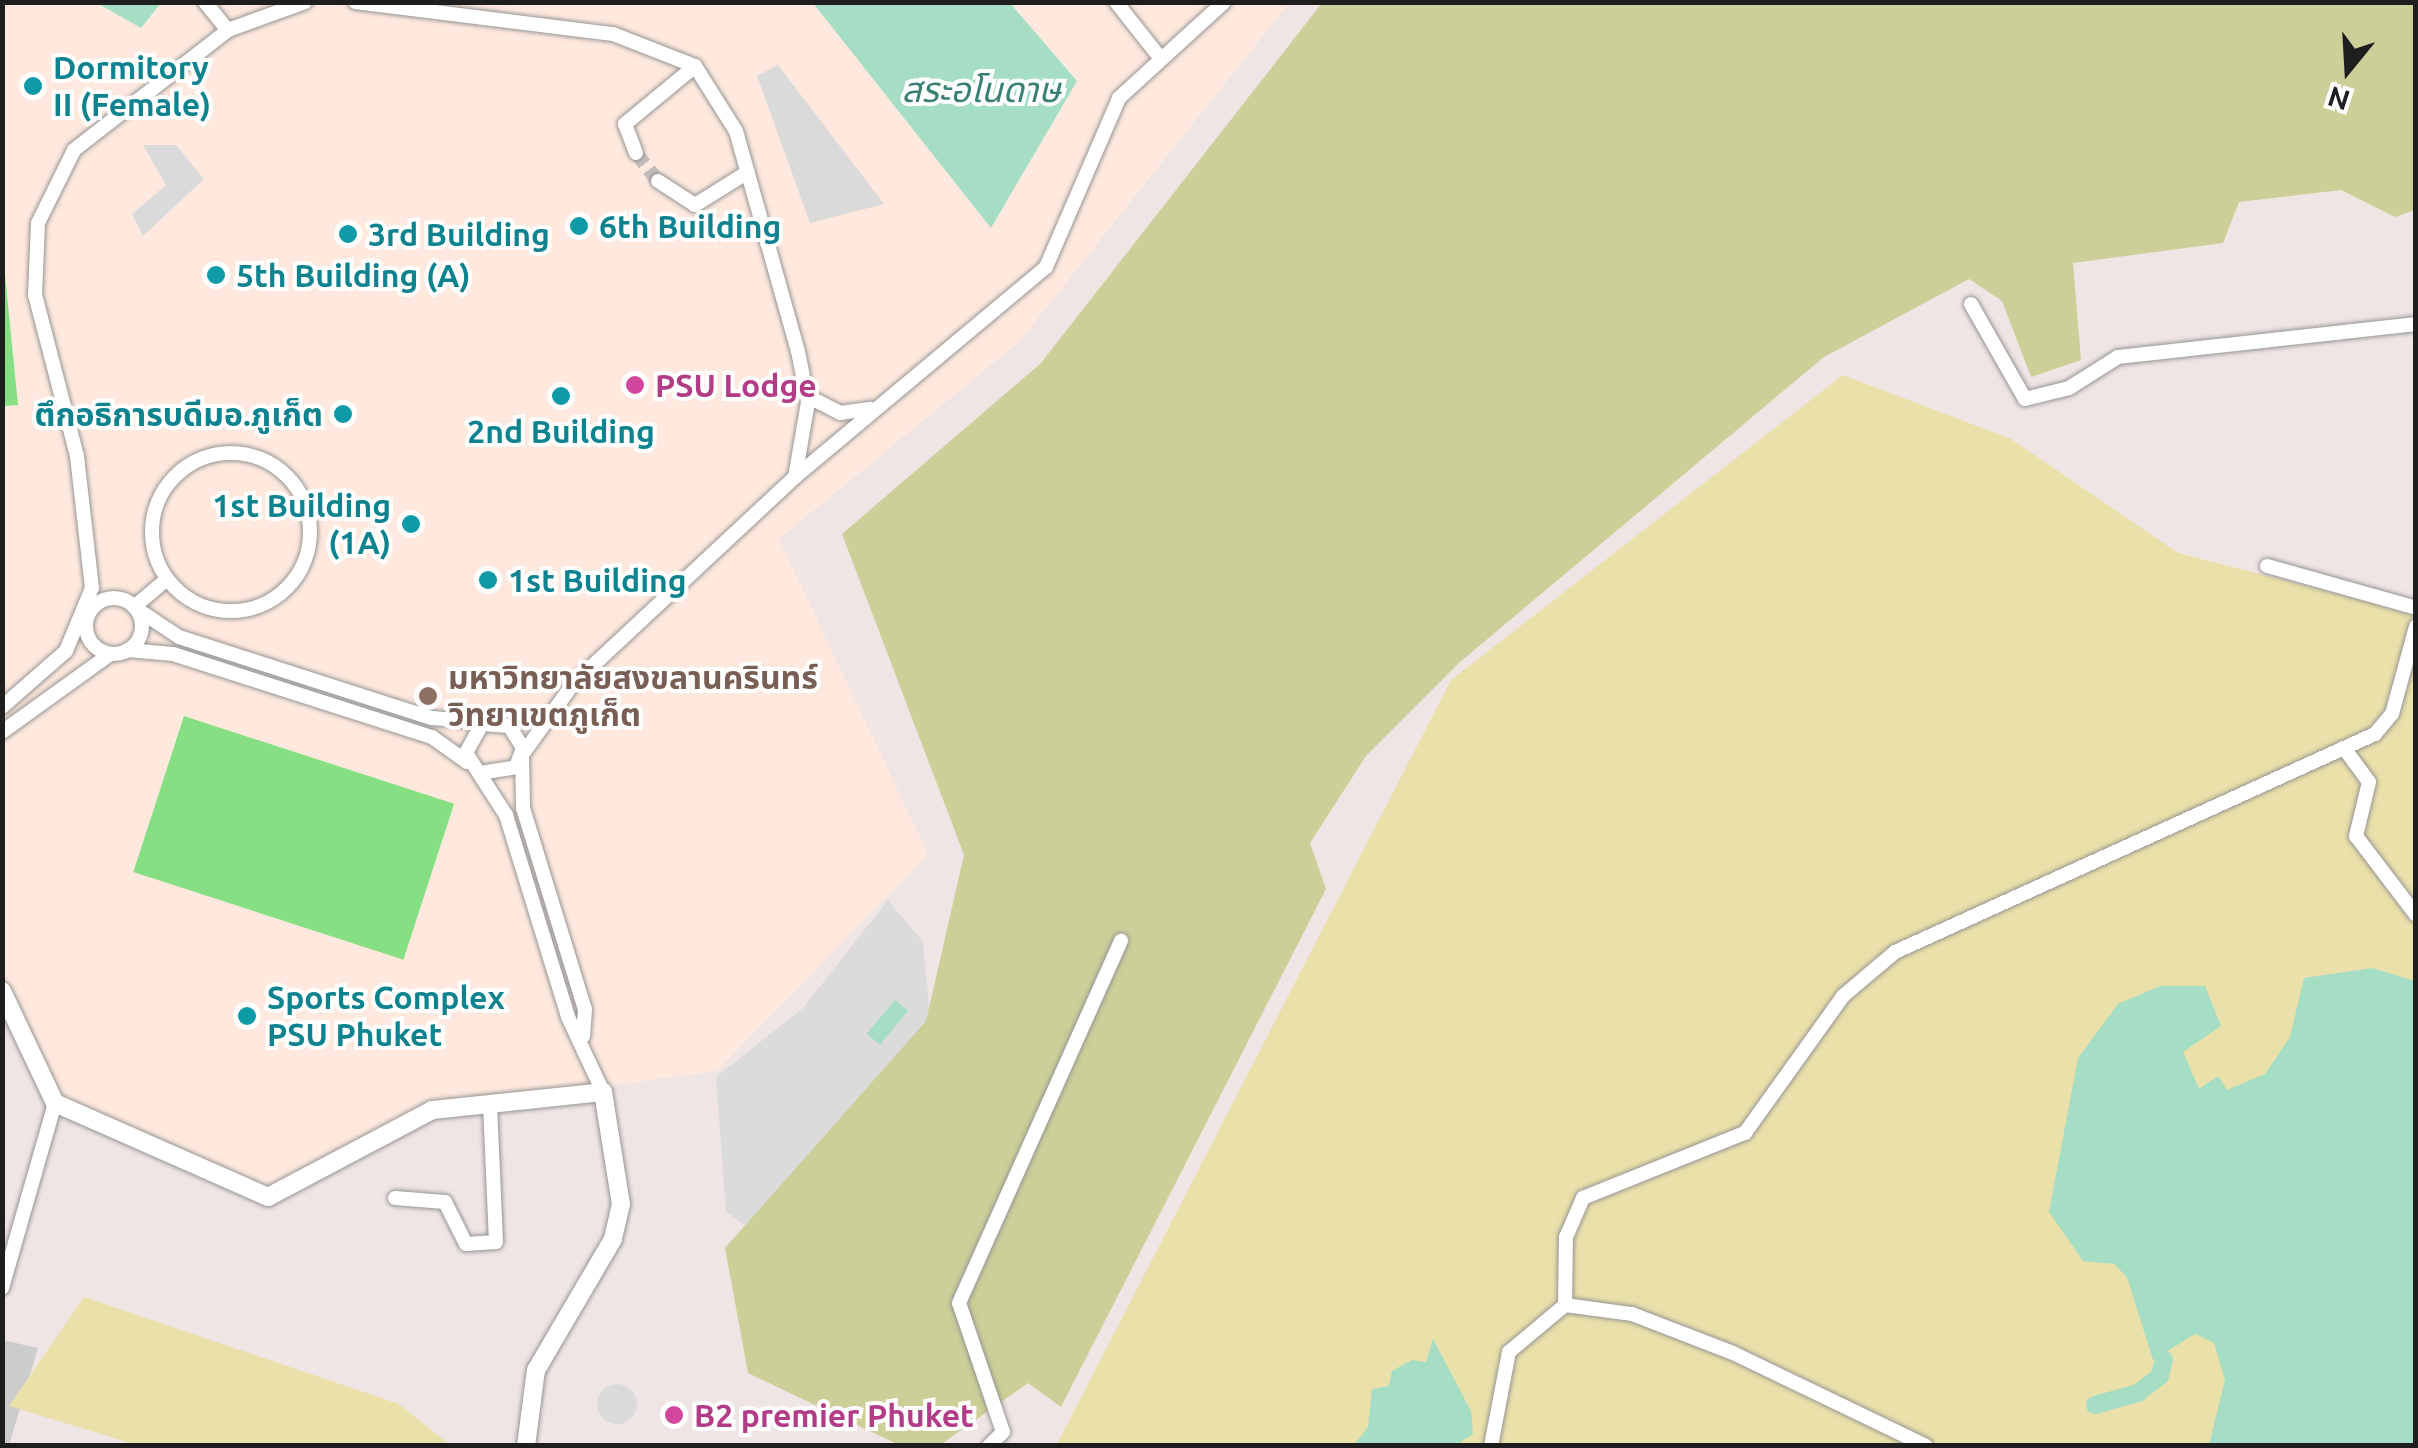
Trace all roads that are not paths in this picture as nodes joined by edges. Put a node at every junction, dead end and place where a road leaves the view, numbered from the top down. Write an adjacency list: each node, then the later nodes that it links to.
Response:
1 (205, 2): 7 (street)
2 (305, 2): 7 (street)
3 (354, 2): 6 (street)
4 (1116, 2): 8 (street)
5 (1224, 2): 8 (street)
6 (439, 6): 9 (street)
7 (228, 30): 22 (street)
8 (1158, 55): 16 (street)
9 (694, 66): 10 (street); 11 (street)
10 (636, 153)
11 (748, 172): 12 (street); 15 (street)
12 (658, 181)
13 (1971, 304): 14 (street)
14 (2416, 324)
15 (806, 396): 16 (street); 17 (street)
16 (880, 406): 17 (street)
17 (795, 477): 30 (street)
18 (2266, 566): 21 (street)
19 (168, 580): 19 (street); 20 (street)
20 (134, 607): 22 (street); 24 (street); 27 (street)
21 (2416, 608)
22 (87, 617): 25 (street); 26 (street)
23 (2416, 626): 29 (street)
24 (128, 650): 25 (street); 31 (street)
25 (110, 654): 28 (street)
26 (2, 707)
27 (491, 721): 30 (street); 31 (street)
28 (2, 732)
29 (2344, 748): 32 (street); 41 (street)
30 (522, 755): 31 (street); 35 (street)
31 (477, 771): 35 (street)
32 (2416, 915)
33 (1121, 941): 43 (street)
34 (2, 991): 37 (street)
35 (583, 1036): 36 (street)
36 (603, 1092): 38 (street); 42 (street)
37 (55, 1103): 38 (street); 40 (street)
38 (490, 1104): 39 (street)
39 (394, 1198)
40 (2, 1288)
41 (1565, 1306): 44 (street); 45 (street)
42 (526, 1446)
43 (989, 1446)
44 (1491, 1446)
45 (1926, 1446)

